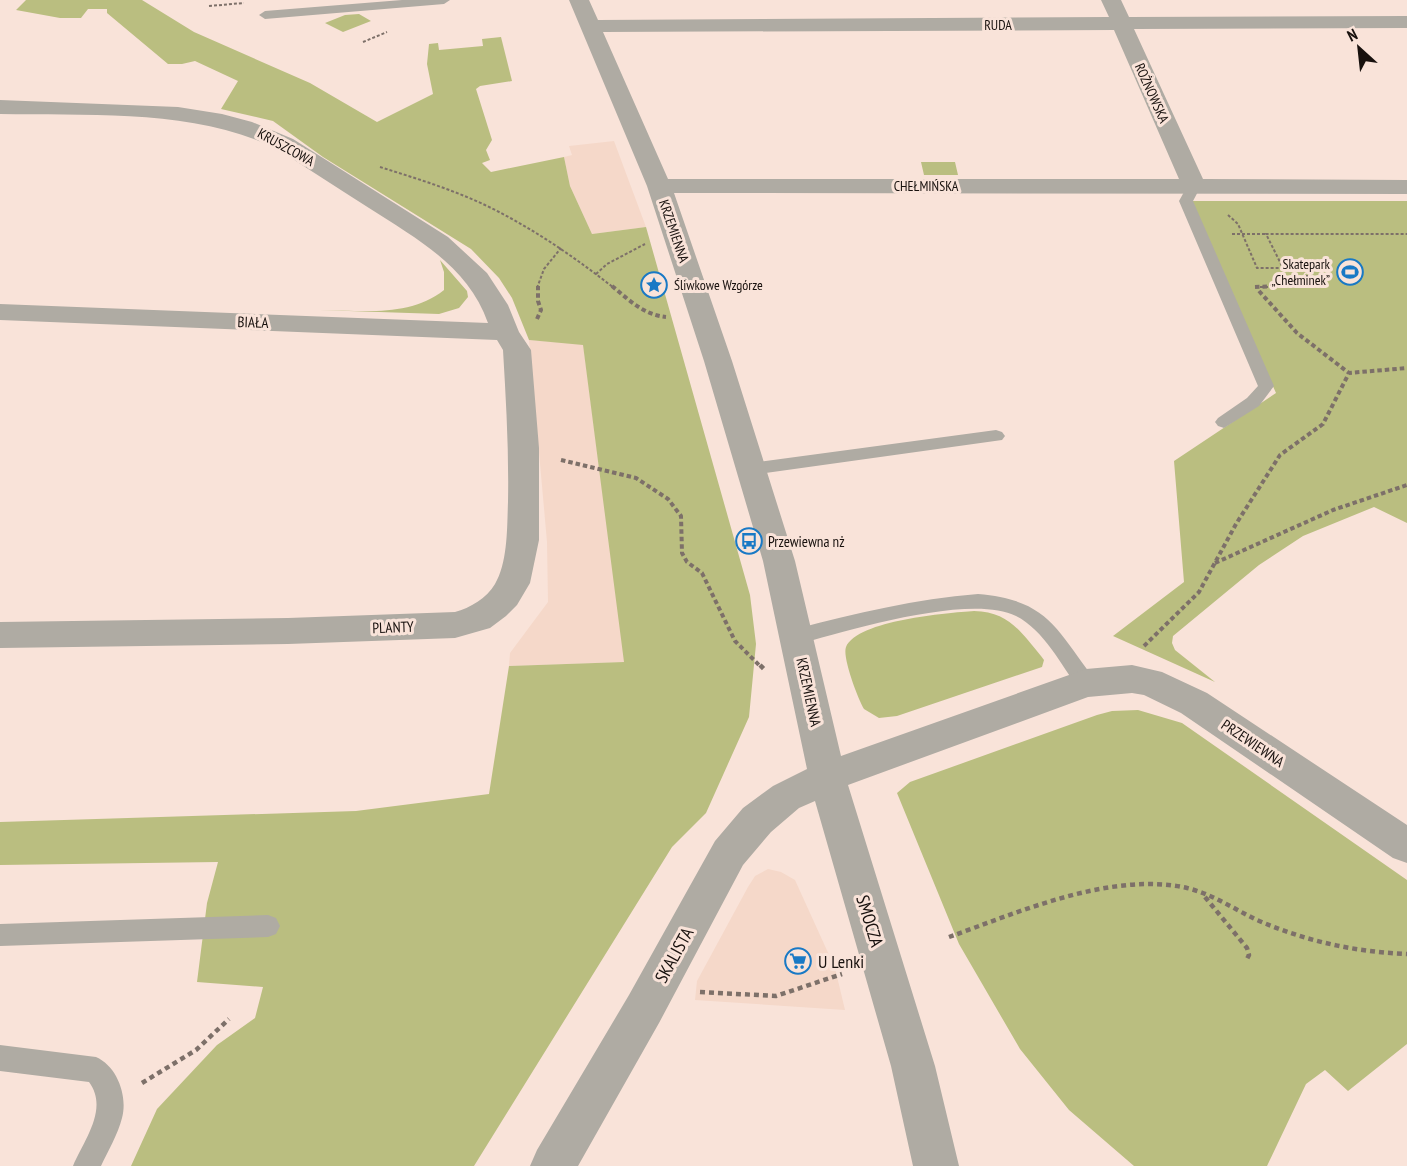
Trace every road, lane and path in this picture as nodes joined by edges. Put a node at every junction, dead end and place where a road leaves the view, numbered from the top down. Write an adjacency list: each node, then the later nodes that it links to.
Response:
1 (444, 0): 4 (lane)
2 (579, 0): 7 (street, KRZEMIENNA)
3 (1111, 0): 6 (street, ROŻNOWSKA)
4 (265, 15)
5 (1407, 22): 6 (street, RUDA)
6 (1122, 24): 7 (street, RUDA); 13 (street, ROŻNOWSKA)
7 (590, 26): 12 (street, KRZEMIENNA)
8 (389, 32): 9 (path)
9 (363, 42)
10 (0, 107): 36 (street, KRUSZCOWA)
11 (411, 177): 25 (path)
12 (659, 186): 13 (street, CHEŁMIŃSKA); 42 (street, KRZEMIENNA)
13 (1194, 186): 14 (street, CHEŁMIŃSKA); 16 (lane)
14 (1407, 186)
15 (1224, 211): 17 (path)
16 (1194, 219): 18 (path); 39 (lane)
17 (1241, 233): 18 (path); 19 (path); 27 (path)
18 (1232, 234): 24 (path)
19 (1266, 234): 20 (path); 28 (path)
20 (1329, 234): 21 (path); 23 (path)
21 (1407, 234)
22 (647, 241): 30 (path)
23 (1333, 241)
24 (1236, 242)
25 (561, 248): 30 (path); 36 (path)
26 (1248, 268): 27 (path)
27 (1257, 268): 28 (path)
28 (1283, 268): 29 (path)
29 (1300, 268)
30 (596, 274): 35 (path)
31 (1253, 278): 38 (path)
32 (1276, 284): 33 (path)
33 (1263, 287)
34 (0, 312): 36 (street, BIAŁA)
35 (666, 317)
36 (505, 332): 41 (street, PLANTY)
37 (1407, 368): 38 (path)
38 (1349, 373): 44 (path)
39 (1224, 422)
40 (996, 436): 42 (lane)
41 (524, 460): 45 (street, PLANTY); 47 (path)
42 (751, 469): 46 (street, KRZEMIENNA)
43 (1407, 484): 44 (path)
44 (1214, 563): 48 (path)
45 (0, 635)
46 (796, 637): 49 (lane); 50 (street, KRZEMIENNA)
47 (764, 670)
48 (1150, 682): 49 (street, PRZEWIEWNA); 51 (street, PRZEWIEWNA)
49 (1086, 683): 50 (street, PRZEWIEWNA)
50 (827, 777): 64 (street, SKALISTA); 65 (street, SMOCZA)
51 (1407, 846)
52 (1202, 894): 55 (path); 56 (path); 57 (path)
53 (268, 926): 54 (lane)
54 (0, 935)
55 (950, 937)
56 (1407, 954)
57 (1247, 959)
58 (844, 973): 59 (path)
59 (693, 992)
60 (229, 1019): 62 (path)
61 (0, 1058): 62 (lane)
62 (109, 1098): 63 (lane)
63 (87, 1166)
64 (553, 1166)
65 (936, 1166)

